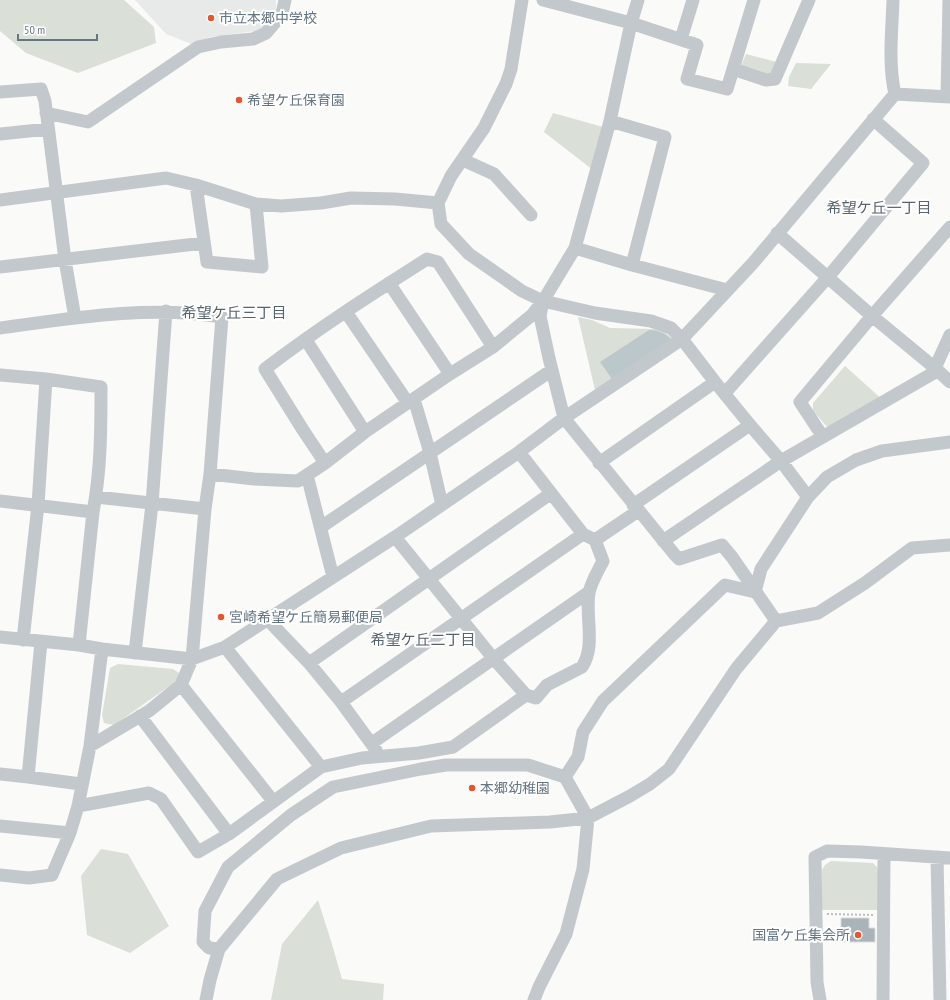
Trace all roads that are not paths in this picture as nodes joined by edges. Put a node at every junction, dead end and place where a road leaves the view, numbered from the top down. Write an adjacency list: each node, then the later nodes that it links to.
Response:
1 (285, 0): 17 (street)
2 (522, 0): 22 (street)
3 (543, 0): 10 (street)
4 (638, 0): 11 (street)
5 (693, 0): 12 (street)
6 (754, 0): 13 (street)
7 (809, 0): 13 (street)
8 (893, 0): 15 (street)
9 (949, 0): 16 (street)
10 (584, 5): 11 (street)
11 (631, 24): 12 (street); 19 (street)
12 (681, 39): 13 (street)
13 (734, 69)
14 (0, 92): 17 (street)
15 (895, 94): 16 (street); 18 (street)
16 (949, 97)
17 (46, 113): 20 (street)
18 (873, 118): 30 (street); 36 (street)
19 (610, 121): 32 (street); 34 (street)
20 (48, 129): 21 (street); 24 (street)
21 (0, 134)
22 (463, 160): 26 (street); 28 (street)
23 (196, 185): 24 (street); 27 (street); 31 (street)
24 (56, 193): 25 (street); 33 (street)
25 (0, 200)
26 (438, 203): 27 (street); 39 (street)
27 (256, 204): 31 (street)
28 (531, 215)
29 (950, 227): 42 (street)
30 (777, 233): 36 (street); 38 (street)
31 (204, 242): 33 (street)
32 (576, 248): 34 (street); 39 (street)
33 (65, 260): 35 (street); 43 (street)
34 (632, 265): 38 (street)
35 (0, 267)
36 (828, 277): 42 (street); 56 (street)
37 (389, 283): 41 (street); 48 (street); 51 (street)
38 (727, 290): 46 (street)
39 (543, 301): 46 (street); 48 (street); 50 (street)
40 (166, 311): 43 (street); 68 (street); 74 (street)
41 (346, 312): 47 (street); 57 (street)
42 (872, 316): 49 (street); 61 (street)
43 (74, 318): 44 (street)
44 (0, 328)
45 (950, 335): 49 (street)
46 (682, 339): 54 (street); 58 (street)
47 (306, 340): 60 (street); 66 (street)
48 (493, 347): 51 (street)
49 (936, 369): 55 (street); 61 (street)
50 (552, 370): 58 (street); 64 (street)
51 (450, 374): 57 (street)
52 (0, 375): 53 (street)
53 (46, 379): 71 (street); 75 (street)
54 (715, 382): 56 (street); 67 (street)
55 (950, 382)
56 (724, 393): 59 (street)
57 (411, 401): 60 (street); 64 (street)
58 (564, 418): 63 (street); 67 (street)
59 (750, 425): 65 (street); 77 (street)
60 (365, 432): 66 (street)
61 (823, 437): 65 (street)
62 (950, 442): 72 (street)
63 (519, 452): 70 (street); 76 (street)
64 (430, 453): 76 (street); 80 (street)
65 (781, 461): 72 (street); 84 (street)
66 (325, 463): 69 (street)
67 (599, 463): 77 (street)
68 (210, 474): 69 (street); 78 (street)
69 (307, 475): 80 (street)
70 (550, 494): 81 (street); 87 (street)
71 (96, 497): 74 (street); 79 (street)
72 (808, 497): 89 (street)
73 (0, 501): 75 (street)
74 (152, 504): 78 (street); 99 (street)
75 (38, 505): 79 (street); 94 (street)
76 (442, 505): 82 (street)
77 (636, 508): 83 (street); 84 (street)
78 (205, 509): 101 (street)
79 (92, 512): 96 (street)
80 (321, 527): 86 (street)
81 (583, 534): 83 (street); 90 (street)
82 (395, 537): 86 (street); 87 (street)
83 (595, 540): 88 (street)
84 (663, 541): 89 (street)
85 (950, 545): 92 (street)
86 (333, 577): 91 (street)
87 (429, 579): 90 (street); 102 (street)
88 (589, 592): 100 (street); 104 (street)
89 (755, 592): 92 (street); 113 (street)
90 (461, 619): 100 (street); 105 (street)
91 (268, 620): 97 (street); 102 (street)
92 (776, 621): 117 (street)
93 (0, 637): 94 (street)
94 (23, 640): 95 (street)
95 (41, 642): 96 (street); 112 (street)
96 (79, 645): 98 (street)
97 (225, 647): 101 (street); 110 (street)
98 (102, 650): 99 (street); 108 (street)
99 (135, 653): 101 (street)
100 (493, 658): 104 (street); 107 (street)
101 (192, 659): 103 (street)
102 (309, 663): 105 (street)
103 (181, 685): 106 (street); 115 (street)
104 (526, 695): 109 (street)
105 (341, 702): 107 (street)
106 (140, 716): 108 (street); 120 (street)
107 (372, 743): 109 (street)
108 (90, 746): 114 (street)
109 (380, 756): 110 (street)
110 (321, 767): 115 (street)
111 (0, 774): 112 (street)
112 (28, 777): 114 (street)
113 (565, 777): 117 (street); 124 (street)
114 (81, 784): 116 (street)
115 (273, 801): 120 (street)
116 (78, 806): 119 (street); 120 (street)
117 (588, 818): 124 (street); 126 (street)
118 (0, 826): 119 (street)
119 (70, 833): 123 (street)
120 (229, 834)
121 (884, 854): 122 (street); 127 (street); 128 (street)
122 (944, 858): 129 (street)
123 (0, 875)
124 (219, 949): 125 (street)
125 (206, 1000)
126 (534, 1000)
127 (820, 1000)
128 (883, 1000)
129 (940, 1000)

